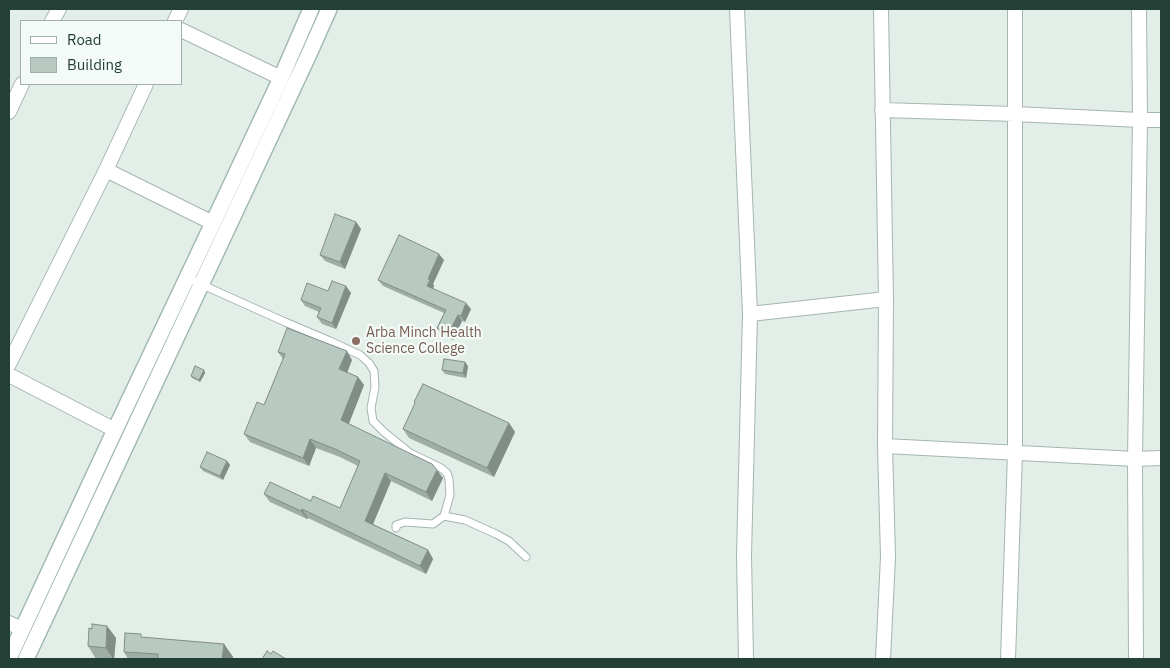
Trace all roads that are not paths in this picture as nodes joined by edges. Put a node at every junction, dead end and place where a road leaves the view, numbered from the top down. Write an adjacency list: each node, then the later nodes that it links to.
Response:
1 (311, 9): 8 (main road)
2 (329, 9): 19 (main road)
3 (737, 9): 21 (street)
4 (881, 9): 11 (street)
5 (1015, 9): 13 (street)
6 (1139, 9): 14 (street)
7 (182, 30): 8 (street)
8 (281, 78): 17 (main road)
9 (22, 85): 12 (street)
10 (146, 85): 16 (street)
11 (882, 110): 13 (street); 20 (street)
12 (9, 112)
13 (1015, 114): 14 (street); 26 (street)
14 (1140, 120): 15 (street); 28 (street)
15 (1161, 120)
16 (106, 170): 17 (street); 22 (street)
17 (213, 223): 18 (main road)
18 (187, 278): 19 (lane); 24 (main road)
19 (201, 285): 29 (lane); 34 (main road)
20 (886, 300): 21 (street); 25 (street)
21 (750, 314): 35 (street)
22 (9, 364)
23 (9, 375): 24 (street)
24 (115, 430): 32 (main road)
25 (885, 446): 26 (street); 36 (street)
26 (1015, 453): 28 (street); 37 (street)
27 (1161, 458): 28 (street)
28 (1135, 459): 38 (street)
29 (444, 516): 30 (lane); 31 (lane)
30 (396, 528)
31 (526, 557)
32 (16, 626): 33 (main road)
33 (9, 658)
34 (26, 659)
35 (746, 659)
36 (883, 659)
37 (1008, 659)
38 (1136, 659)

